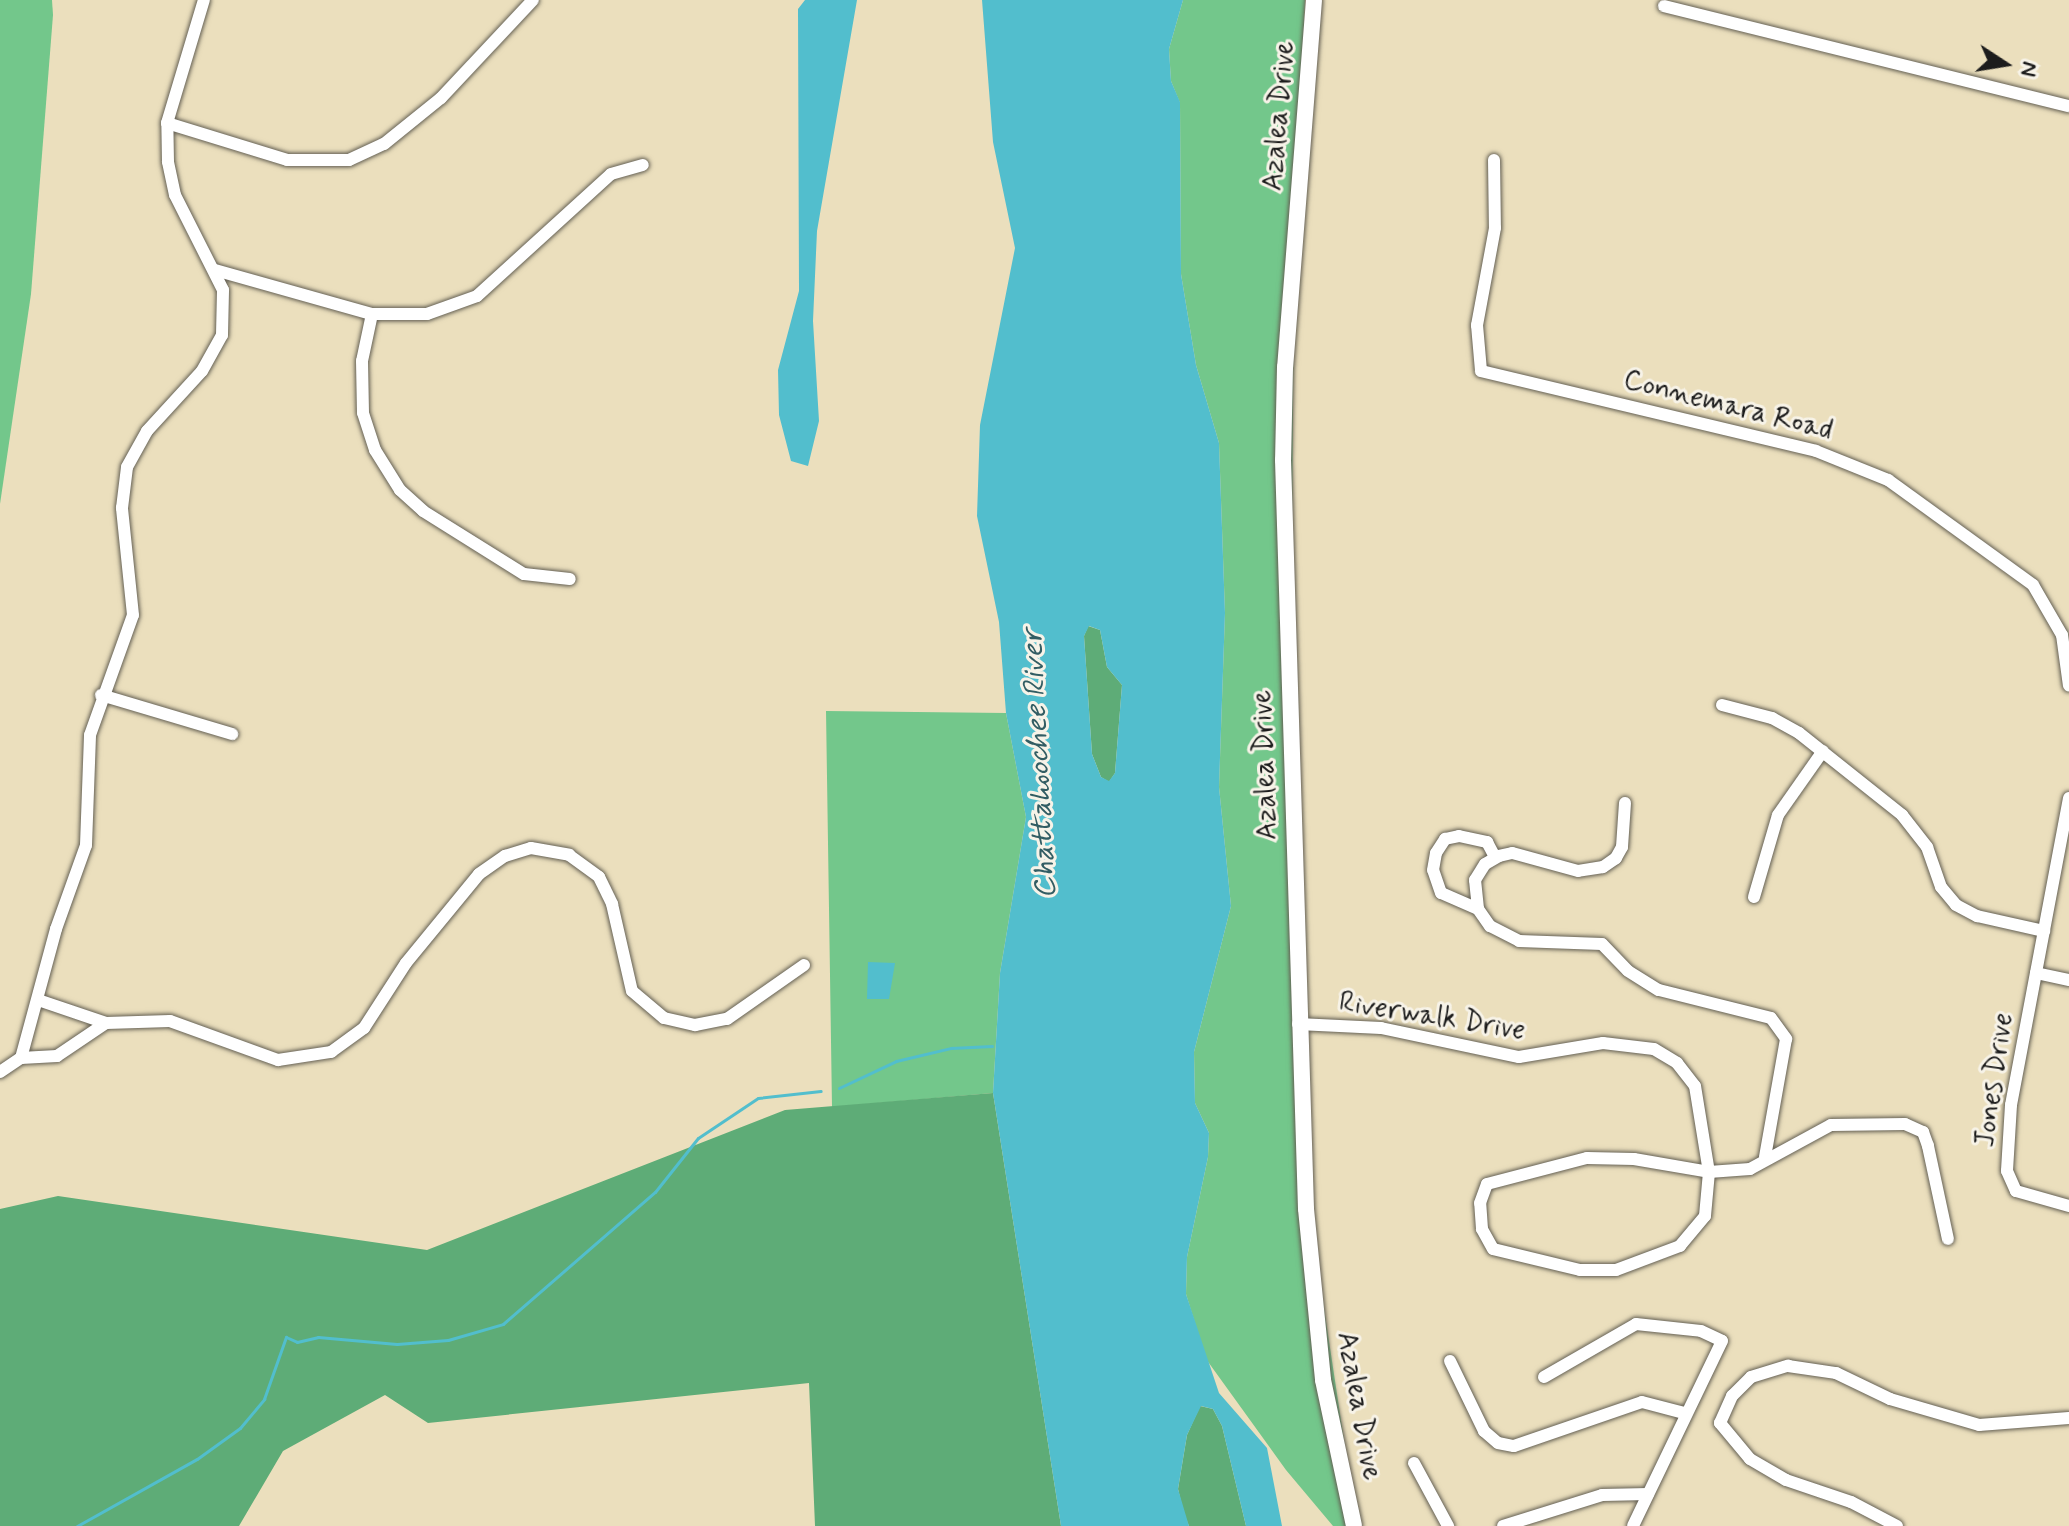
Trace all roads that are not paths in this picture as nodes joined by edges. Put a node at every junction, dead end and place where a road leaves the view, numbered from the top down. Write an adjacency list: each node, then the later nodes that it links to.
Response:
1 (204, 0): 6 (street)
2 (533, 0): 6 (street)
3 (1314, 0): 30 (street, Azalea Drive)
4 (1664, 6): 5 (street)
5 (2069, 106)
6 (167, 123): 9 (street)
7 (1494, 160): 12 (street, Connemara Road)
8 (643, 165): 10 (street)
9 (215, 270): 10 (street); 13 (street)
10 (372, 314): 11 (street)
11 (570, 579)
12 (2069, 686)
13 (101, 695): 15 (street); 28 (street)
14 (1722, 705): 16 (street)
15 (232, 734)
16 (1823, 751): 22 (street); 24 (street)
17 (2069, 798): 20 (street)
18 (1625, 803): 19 (street)
19 (1495, 857): 23 (street); 23 (street)
20 (2054, 883): 21 (street); 24 (street)
21 (2069, 888)
22 (1754, 897)
23 (1478, 909): 33 (street)
24 (2044, 931): 26 (street)
25 (804, 965): 29 (street)
26 (2037, 969): 27 (street); 35 (street, Jones Drive)
27 (2069, 980)
28 (38, 1000): 29 (street); 31 (street)
29 (106, 1023): 31 (street)
30 (1298, 1024): 34 (street, Riverwalk Drive); 43 (street, Azalea Drive)
31 (21, 1058): 32 (street)
32 (0, 1072)
33 (1765, 1157): 34 (street); 36 (street)
34 (1709, 1172): 34 (street)
35 (2069, 1206)
36 (1948, 1239)
37 (1450, 1361): 39 (street)
38 (1544, 1377): 39 (street)
39 (1684, 1413): 42 (street)
40 (2069, 1418): 47 (street)
41 (1414, 1463): 44 (street)
42 (1648, 1494): 45 (street); 46 (street)
43 (1354, 1526)
44 (1448, 1526)
45 (1503, 1526)
46 (1633, 1526)
47 (1897, 1526)

